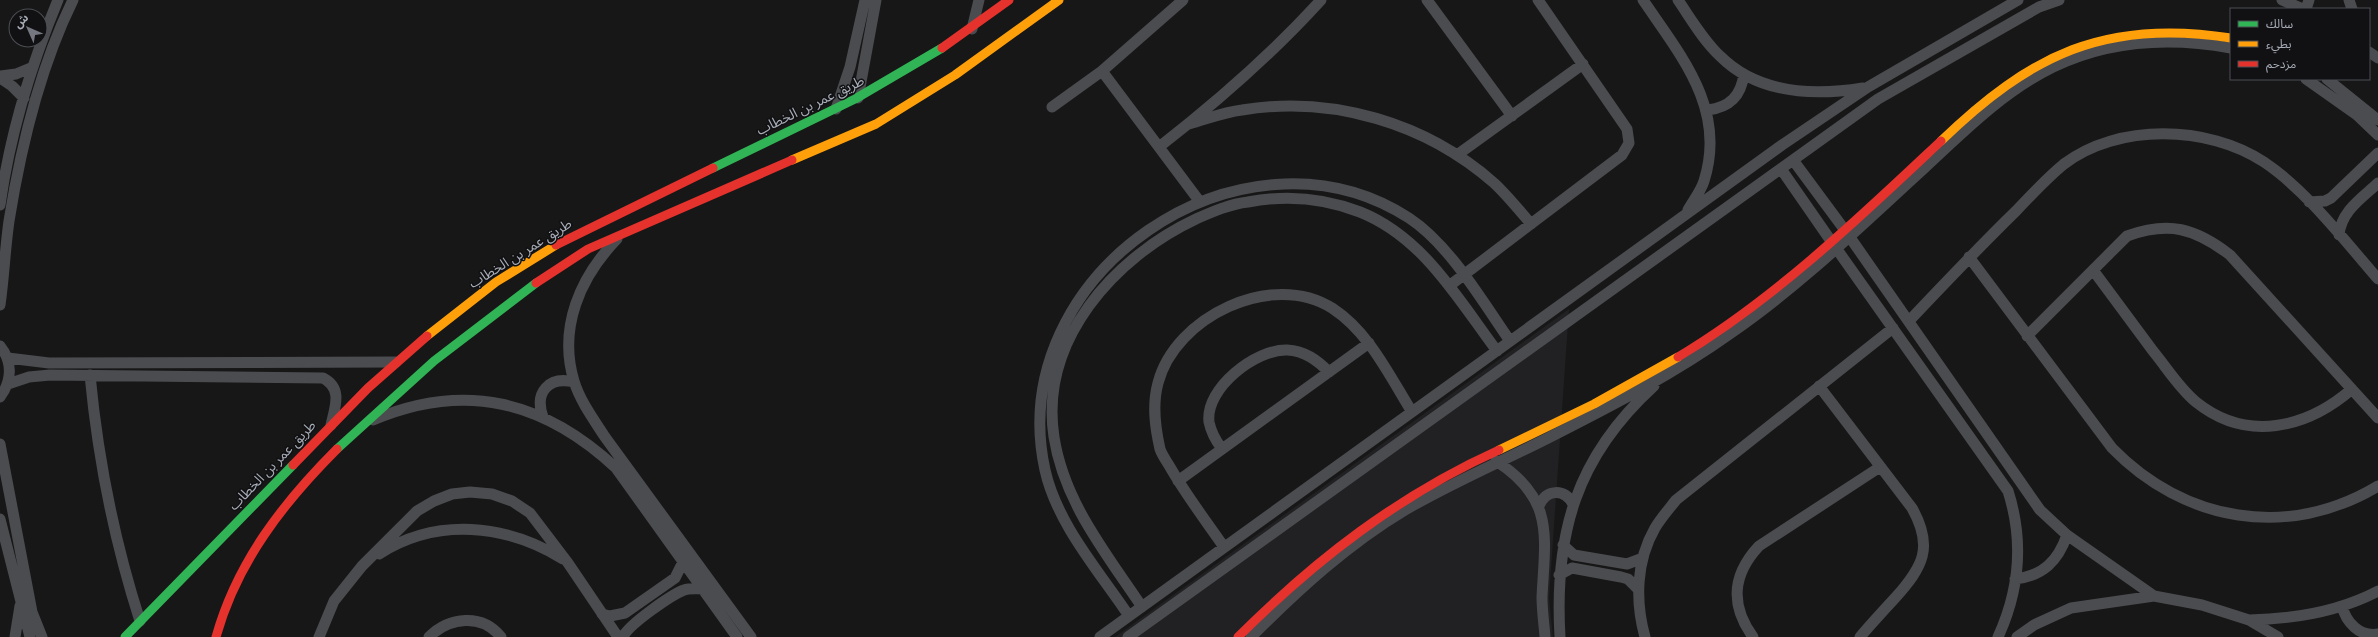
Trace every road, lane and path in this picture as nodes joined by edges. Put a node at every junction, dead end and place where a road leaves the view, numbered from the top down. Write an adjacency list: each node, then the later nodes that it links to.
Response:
1 (58, 0): 22 (street)
2 (73, 0): 60 (street)
3 (865, 0): 32 (street)
4 (876, 0): 30 (street)
5 (980, 0): 18 (street)
6 (1009, 0): 18 (street, طريق عمر بن الخطاب)
7 (1059, 0): 51 (street)
8 (1182, 0): 23 (street)
9 (1322, 0): 36 (street)
10 (1427, 0): 34 (street)
11 (1538, 0): 21 (street)
12 (1643, 0): 33 (street)
13 (1678, 0): 24 (street)
14 (2018, 0): 28 (street)
15 (2059, 0): 41 (street)
16 (2282, 0): 17 (street)
17 (2301, 8)
18 (972, 29): 30 (street, طريق عمر بن الخطاب)
19 (2230, 38): 47 (street)
20 (2230, 48): 47 (street)
21 (1583, 64): 34 (street); 49 (street)
22 (33, 67): 25 (street); 29 (street)
23 (1102, 71): 31 (street); 38 (street)
24 (1744, 74): 28 (street); 33 (street)
25 (0, 77): 29 (street)
26 (2307, 80): 37 (street)
27 (2328, 80): 35 (street)
28 (1868, 87): 48 (street)
29 (24, 98): 46 (street)
30 (858, 98): 32 (street, طريق عمر بن الخطاب)
31 (1052, 107)
32 (836, 109): 69 (street, طريق عمر بن الخطاب)
33 (1708, 110): 48 (street)
34 (1512, 116): 40 (street)
35 (2378, 120)
36 (1189, 124): 38 (street); 40 (street)
37 (2378, 135)
38 (1159, 147): 44 (street)
39 (2378, 153): 45 (street)
40 (1457, 155): 49 (street)
41 (1793, 160): 42 (street); 50 (street)
42 (1781, 169): 53 (street); 127 (street)
43 (2378, 183): 52 (street)
44 (1200, 202): 56 (street); 109 (street)
45 (2309, 202): 52 (street); 54 (street)
46 (0, 205)
47 (1869, 212): 50 (street)
48 (1686, 214): 64 (street)
49 (1531, 224): 56 (street)
50 (1846, 233): 53 (street); 61 (street)
51 (621, 235): 73 (street); 81 (street)
52 (2339, 235): 58 (street)
53 (1834, 244): 57 (street); 62 (street)
54 (1969, 257): 61 (street); 63 (street)
55 (2093, 270): 63 (street); 76 (street); 76 (street)
56 (1464, 276): 59 (street); 64 (street)
57 (1795, 279): 71 (street); 128 (street)
58 (2378, 279)
59 (1449, 286): 67 (street); 107 (street)
60 (0, 305)
61 (1909, 321): 92 (street)
62 (1893, 328): 75 (street); 100 (street)
63 (2027, 336): 88 (street)
64 (1510, 341): 67 (street)
65 (1369, 343): 70 (street); 78 (street); 87 (street)
66 (0, 346): 68 (street)
67 (1497, 351): 78 (street)
68 (8, 358): 69 (street); 74 (street)
69 (396, 362): 82 (street, طريق عمر بن الخطاب)
70 (1329, 372): 84 (street); 84 (street)
71 (1669, 372): 85 (street); 89 (street)
72 (90, 375): 74 (street); 82 (street); 111 (street)
73 (574, 382): 79 (street); 125 (street)
74 (8, 384): 77 (street)
75 (1819, 386): 86 (street); 95 (street)
76 (2352, 389): 80 (street)
77 (0, 397)
78 (1412, 412): 94 (street)
79 (543, 417): 81 (street); 97 (street)
80 (2378, 418)
81 (363, 424): 118 (street)
82 (331, 425): 111 (street, طريق عمر بن الخطاب)
83 (0, 444): 116 (street)
84 (1222, 449): 87 (street)
85 (1496, 461): 90 (street); 113 (street)
86 (1880, 467): 132 (street); 133 (street)
87 (1178, 481): 94 (street)
88 (2378, 486)
89 (1573, 504): 90 (street); 93 (street)
90 (1538, 506): 129 (street)
91 (0, 519): 105 (street)
92 (2067, 535): 100 (street); 104 (street)
93 (1563, 545): 95 (street); 99 (street)
94 (1224, 547): 107 (street)
95 (1644, 558): 102 (street)
96 (568, 562): 98 (street); 98 (street); 108 (street)
97 (683, 562): 101 (street); 108 (street)
98 (362, 566): 119 (street)
99 (1559, 575): 102 (street); 130 (street)
100 (2015, 579): 134 (street)
101 (703, 589): 123 (street); 124 (street)
102 (1638, 589): 131 (street)
103 (2378, 591): 106 (street)
104 (2154, 596): 110 (street); 135 (street)
105 (21, 602): 114 (street); 115 (street)
106 (2342, 606): 110 (street); 112 (street)
107 (1142, 607): 109 (street)
108 (602, 614): 122 (street)
109 (1129, 616): 126 (street)
110 (2249, 620): 136 (street)
111 (140, 621): 117 (street, طريق عمر بن الخطاب)
112 (2378, 634)
113 (1252, 636)
114 (15, 637)
115 (30, 637)
116 (42, 637)
117 (124, 637)
118 (216, 637)
119 (320, 637)
120 (429, 637): 121 (street)
121 (501, 637)
122 (618, 637)
123 (623, 637)
124 (737, 637)
125 (751, 637)
126 (1100, 637)
127 (1128, 637)
128 (1238, 637)
129 (1544, 637)
130 (1560, 637)
131 (1644, 637)
132 (1753, 637)
133 (1860, 637)
134 (1998, 637)
135 (2017, 637)
136 (2278, 637)

